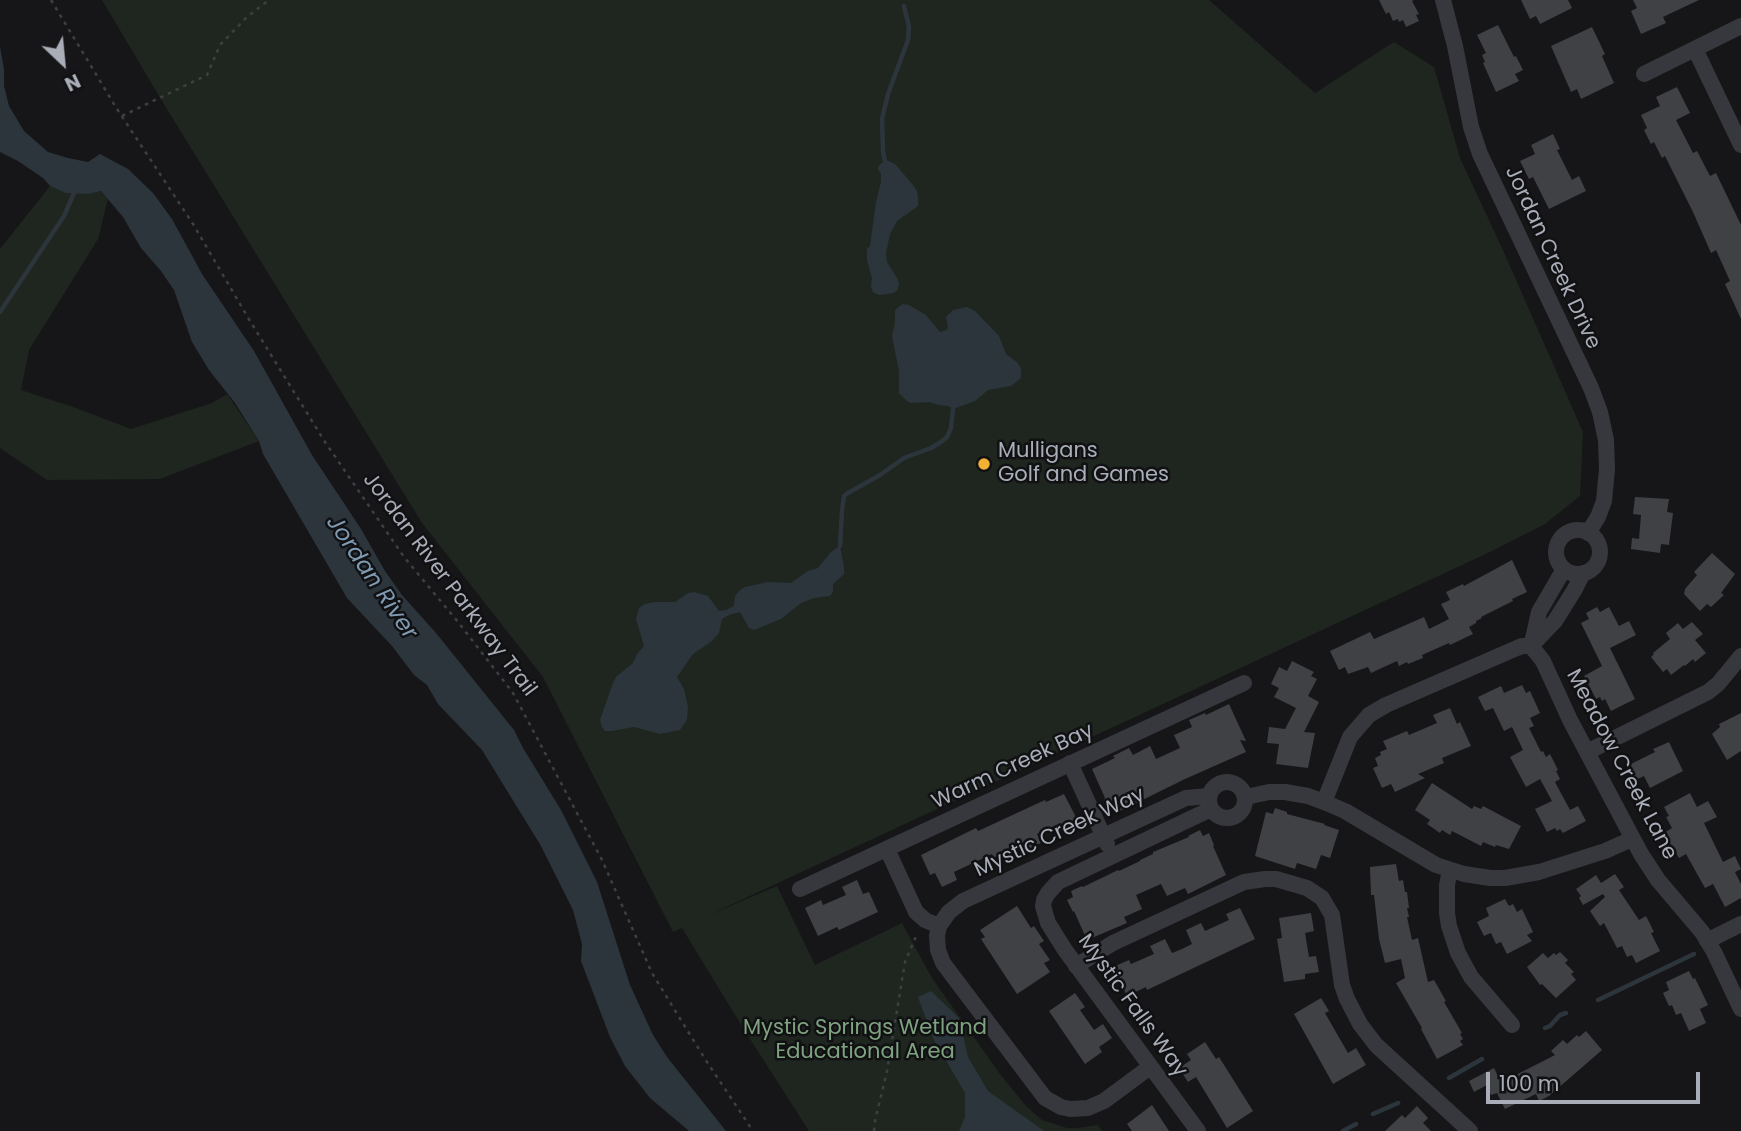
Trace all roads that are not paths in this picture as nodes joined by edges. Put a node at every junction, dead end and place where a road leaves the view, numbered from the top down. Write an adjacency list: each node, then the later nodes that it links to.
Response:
1 (1443, 0): 6 (street, Jordan Creek Drive)
2 (1741, 26): 3 (street)
3 (1695, 49): 4 (street); 5 (street)
4 (1644, 74)
5 (1741, 145)
6 (1588, 533): 7 (street); 8 (street)
7 (1564, 569): 8 (street); 9 (street)
8 (1583, 573): 9 (street)
9 (1531, 646): 12 (street, Meadow Creek Lane); 16 (street)
10 (1741, 656): 12 (street)
11 (1244, 682): 13 (street, Warm Creek Bay)
12 (1587, 752): 18 (street, Meadow Creek Lane)
13 (1070, 764): 17 (street); 19 (street, Warm Creek Bay)
14 (1246, 797): 15 (street); 15 (street); 16 (street)
15 (1210, 802): 17 (street, Mystic Creek Way); 20 (street, Mystic Creek Way)
16 (1324, 802): 21 (street)
17 (1103, 836): 20 (street); 24 (street, Mystic Creek Way)
18 (1632, 839): 21 (street); 26 (street, Meadow Creek Lane)
19 (887, 849): 22 (street, Warm Creek Bay); 24 (street)
20 (1113, 856): 23 (street, Mystic Creek Way)
21 (1450, 870): 29 (street)
22 (800, 889)
23 (1044, 900): 27 (street, Mystic Falls Way)
24 (932, 923): 30 (street)
25 (1741, 924): 26 (street)
26 (1707, 941): 28 (street, Meadow Creek Lane)
27 (1076, 966): 30 (street, Mystic Falls Way); 32 (street)
28 (1741, 1009)
29 (1512, 1025)
30 (1150, 1067): 31 (street, Mystic Falls Way)
31 (1198, 1131)
32 (1470, 1131)

